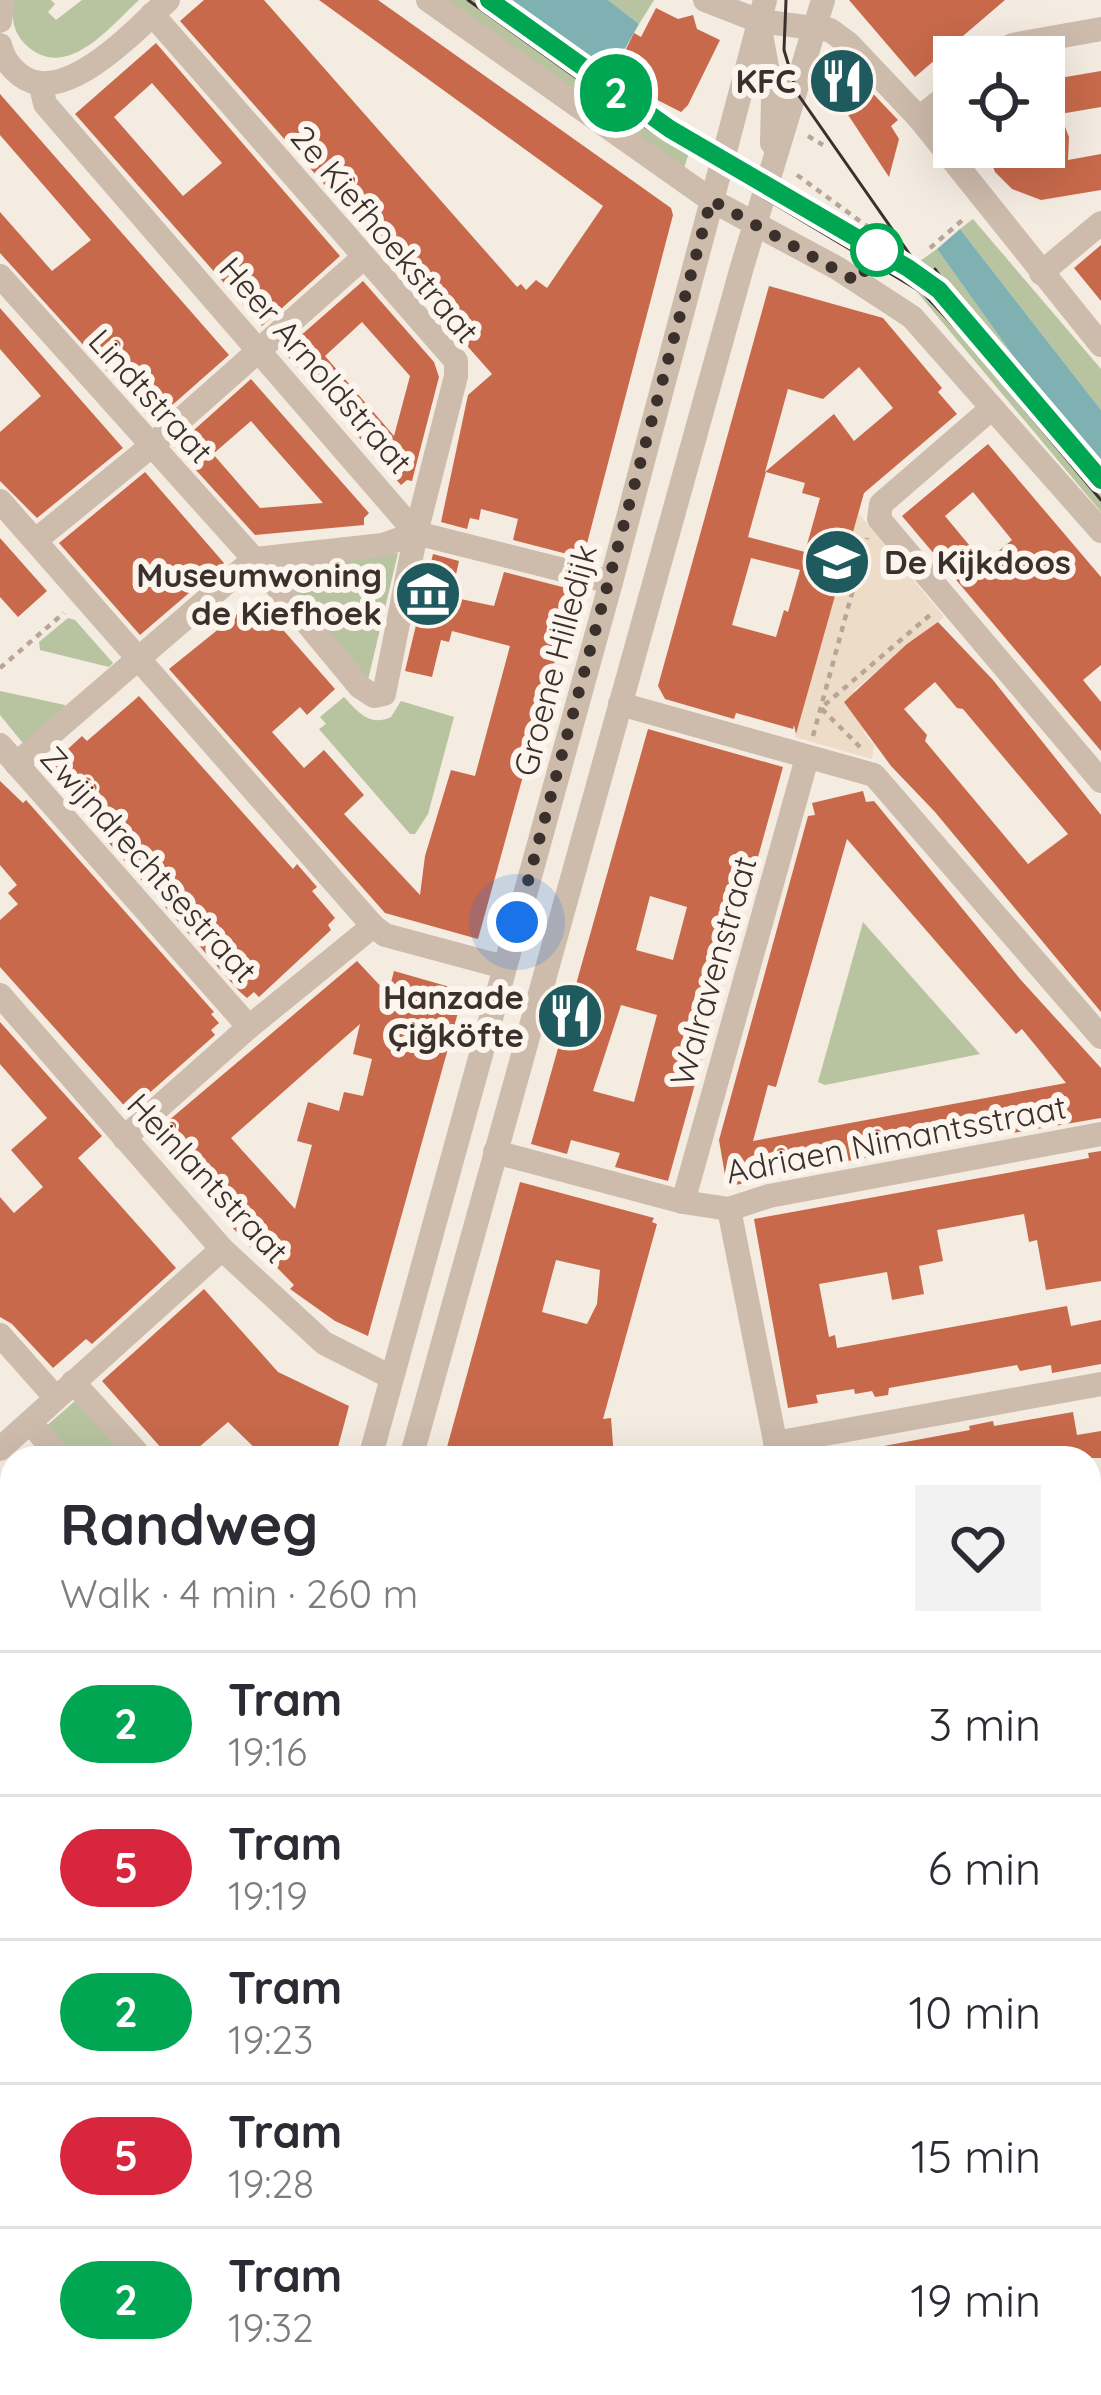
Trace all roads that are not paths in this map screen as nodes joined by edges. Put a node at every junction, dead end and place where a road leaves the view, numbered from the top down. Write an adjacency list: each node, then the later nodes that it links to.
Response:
1 (3, 0): 7 (street)
2 (428, 0): 16 (street)
3 (705, 0): 6 (street)
4 (823, 0): 8 (street)
5 (160, 7): 12 (street); 19 (street, 2e Kiefhoekstraat)
6 (762, 10): 8 (street); 15 (street); 16 (street, Groene Hilledijk)
7 (0, 21)
8 (815, 26): 14 (street); 15 (street)
9 (1101, 29): 10 (street)
10 (1062, 36)
11 (2, 60): 12 (street)
12 (41, 86): 23 (street, Heer Arnoldstraat)
13 (933, 107): 14 (street)
14 (919, 118): 20 (street)
15 (779, 169): 18 (street)
16 (711, 200): 18 (street); 31 (street, Groene Hilledijk)
17 (1101, 223): 20 (street)
18 (754, 224): 24 (street); 33 (street)
19 (364, 257): 23 (street); 28 (street, 2e Kiefhoekstraat)
20 (1041, 273): 22 (street)
21 (0, 276): 25 (street, Lindtstraat)
22 (1101, 344)
23 (258, 350): 25 (street); 28 (street, Heer Arnoldstraat)
24 (992, 408): 27 (street); 36 (street)
25 (150, 447): 29 (street); 30 (street, Lindtstraat)
26 (0, 501): 29 (street)
27 (1101, 532)
28 (416, 533): 30 (street); 30 (street, Lindtstraat); 31 (street)
29 (36, 540): 32 (street)
30 (254, 559): 32 (street)
31 (611, 582): 38 (street, Groene Hilledijk)
32 (141, 658): 34 (street); 37 (street)
33 (620, 704): 35 (street); 44 (street)
34 (8, 754): 40 (street, Zwijndrechtsestraat)
35 (807, 758): 41 (street); 45 (street, Walravenstraat)
36 (1101, 781)
37 (373, 926): 38 (street); 40 (street)
38 (504, 968): 49 (street, Groene Hilledijk)
39 (0, 995): 43 (street, Heinlantstraat)
40 (249, 1027): 43 (street)
41 (1101, 1037)
42 (1101, 1134): 46 (street, Adriaen Nimantsstraat)
43 (124, 1138): 47 (street, Heinlantstraat)
44 (495, 1153): 45 (street, Adriaen Nimantsstraat); 57 (street)
45 (682, 1202): 46 (street, Adriaen Nimantsstraat)
46 (729, 1209): 58 (street)
47 (222, 1250): 49 (street, Heinlantstraat); 51 (street)
48 (0, 1335): 51 (street)
49 (391, 1376): 56 (street, Groene Hilledijk)
50 (1101, 1384): 59 (street)
51 (64, 1390): 52 (street); 55 (street)
52 (30, 1422): 53 (street); 54 (street)
53 (3, 1446)
54 (50, 1446)
55 (128, 1446)
56 (373, 1446)
57 (414, 1446)
58 (776, 1446)
59 (801, 1446)

